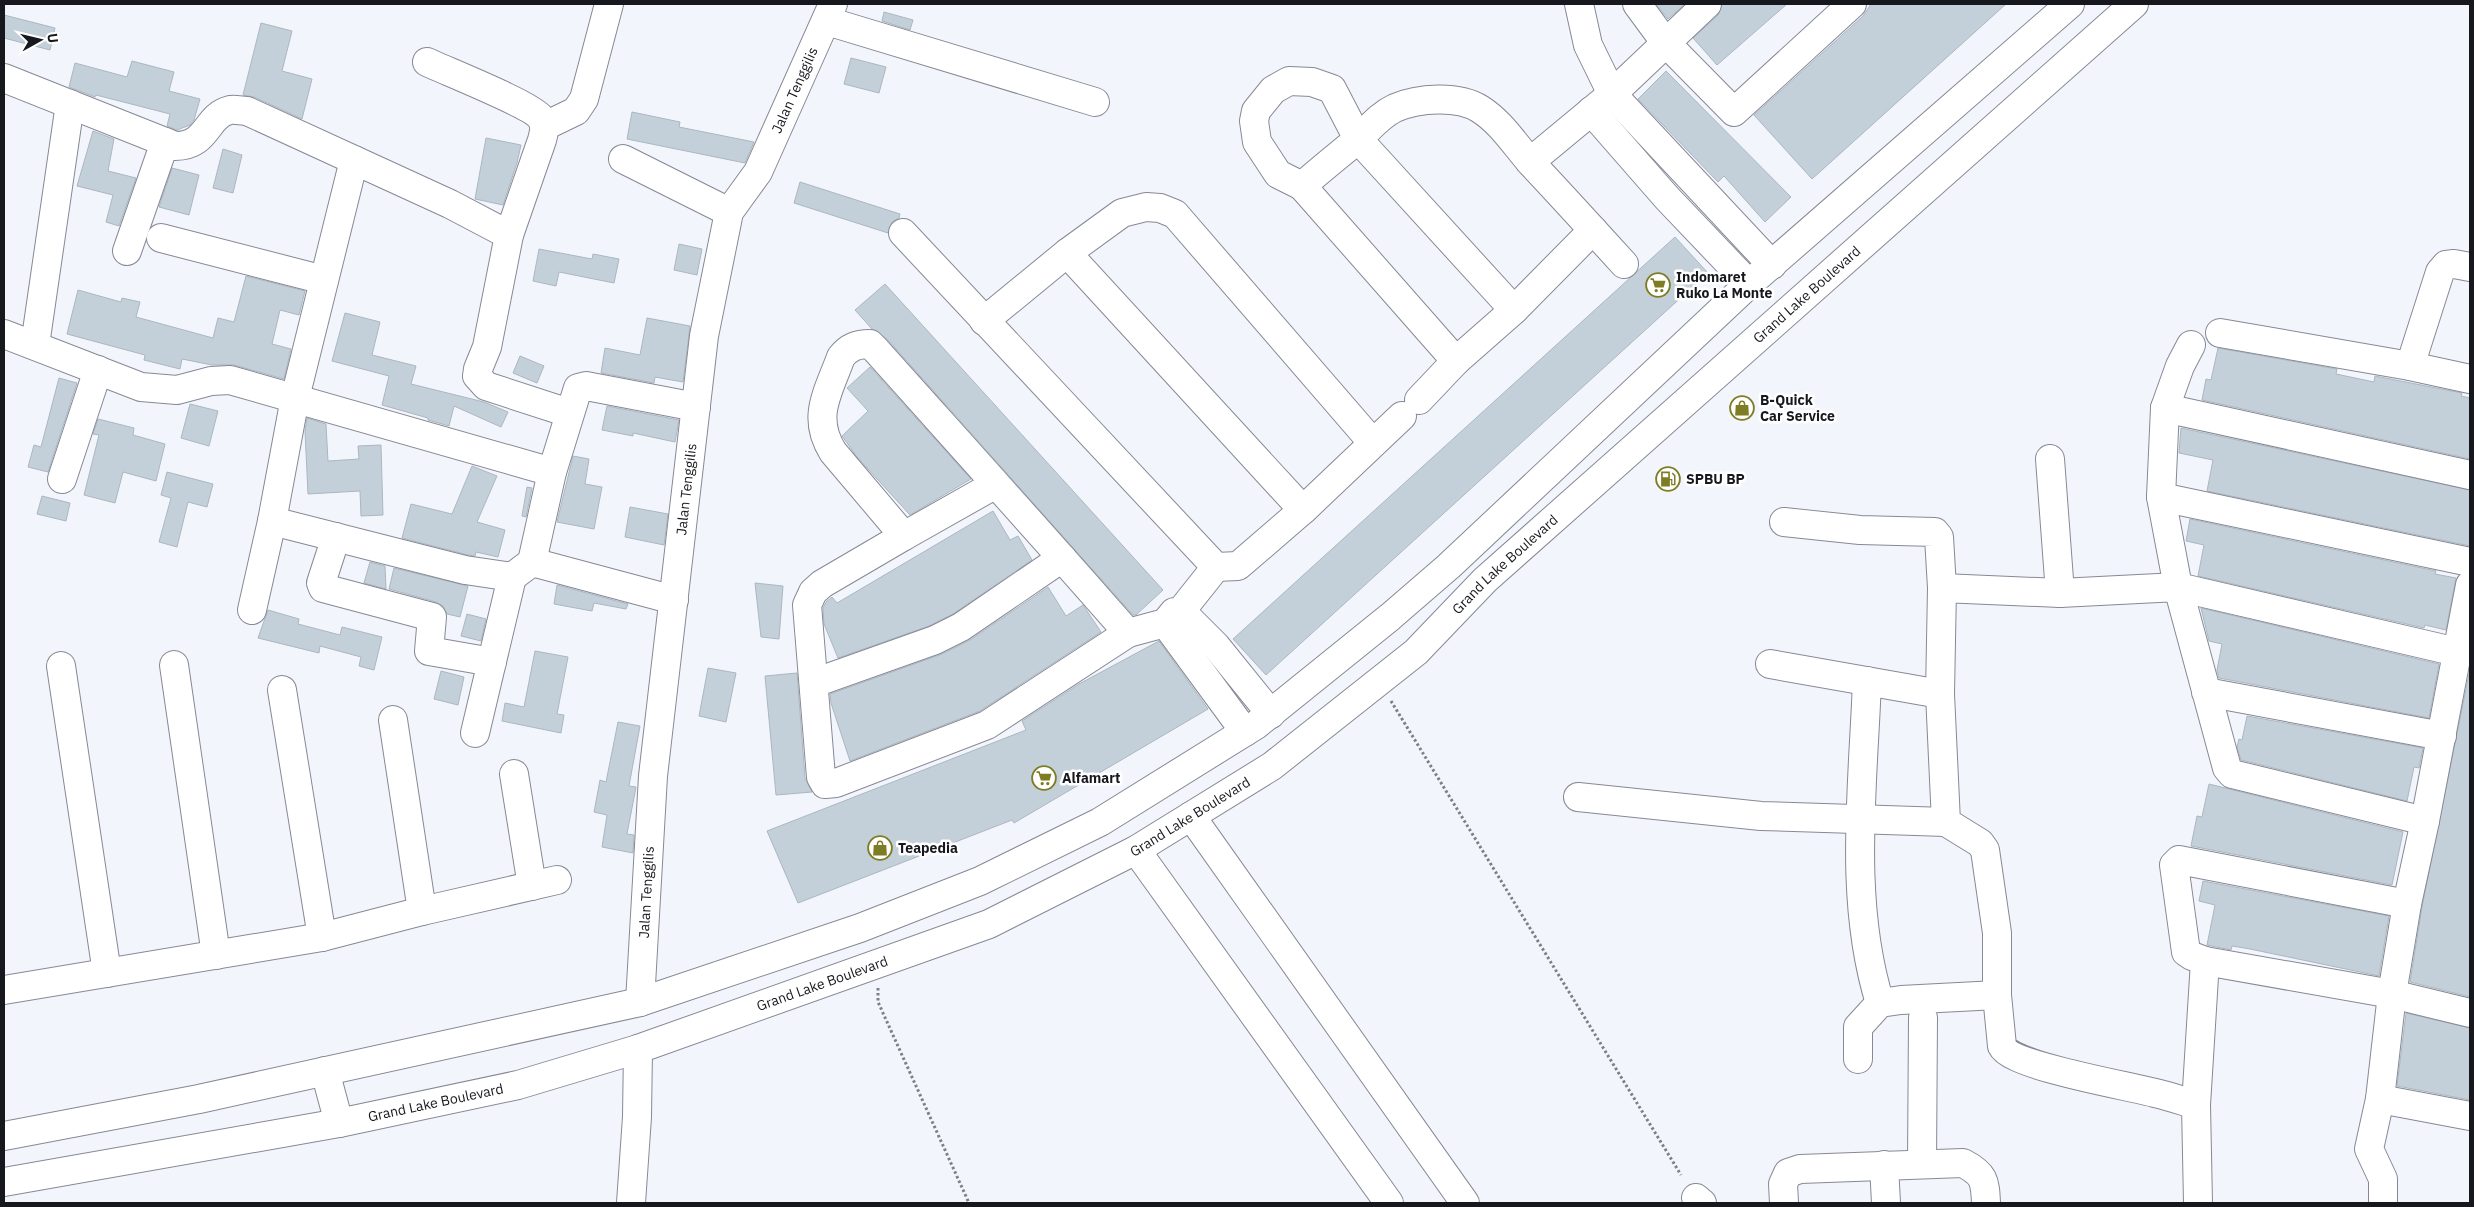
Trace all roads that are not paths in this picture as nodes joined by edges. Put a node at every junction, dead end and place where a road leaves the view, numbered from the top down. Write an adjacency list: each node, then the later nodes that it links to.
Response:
1 (609, 4): 16 (street)
2 (1579, 4): 12 (street)
3 (1637, 4): 9 (street)
4 (1707, 4): 9 (street)
5 (1852, 4): 9 (street)
6 (2070, 4): 33 (street)
7 (2134, 4): 92 (street, Grand Lake Boulevard)
8 (830, 12): 13 (street); 25 (street, Jalan Tenggilis)
9 (1665, 42): 12 (street)
10 (427, 62): 16 (street)
11 (4, 78): 14 (street)
12 (1612, 94): 15 (street); 22 (street)
13 (1095, 102)
14 (70, 104): 18 (street); 41 (street)
15 (1591, 112): 21 (street); 24 (street)
16 (545, 126): 28 (street)
17 (1358, 139): 21 (street); 23 (street); 23 (street); 37 (street)
18 (165, 142): 20 (street); 30 (street)
19 (623, 159): 25 (street)
20 (354, 160): 28 (street); 35 (street)
21 (1530, 162): 26 (street)
22 (1691, 176): 24 (street); 33 (street)
23 (1302, 186): 43 (street)
24 (1667, 198): 36 (street)
25 (729, 212): 48 (street, Jalan Tenggilis)
26 (1593, 230): 32 (street); 37 (street)
27 (903, 233): 38 (street)
28 (509, 235): 50 (street)
29 (161, 238): 35 (street)
30 (127, 251)
31 (1067, 253): 38 (street); 51 (street); 58 (street)
32 (1624, 264)
33 (1772, 265): 36 (street)
34 (2470, 268): 44 (street)
35 (324, 280): 47 (street)
36 (1749, 284): 85 (street)
37 (1514, 310): 43 (street)
38 (984, 321): 65 (street)
39 (2220, 333): 44 (street)
40 (4, 334): 41 (street)
41 (35, 345): 45 (street)
42 (2191, 345): 49 (street)
43 (1456, 361): 51 (street)
44 (2410, 366): 46 (street)
45 (98, 370): 47 (street); 55 (street)
46 (2470, 379)
47 (295, 398): 53 (street); 59 (street)
48 (696, 407): 50 (street); 71 (street, Jalan Tenggilis)
49 (2165, 408): 54 (street); 57 (street)
50 (569, 412): 53 (street)
51 (1373, 443): 58 (street)
52 (2050, 460): 70 (street)
53 (552, 472): 66 (street)
54 (2470, 475)
55 (62, 478)
56 (996, 484): 61 (street); 61 (street); 63 (street)
57 (2161, 497): 64 (street); 68 (street)
58 (1303, 510): 65 (street)
59 (272, 522): 62 (street); 72 (street)
60 (1784, 522): 69 (street)
61 (904, 536): 81 (street)
62 (336, 538): 66 (street); 76 (street)
63 (1062, 558): 74 (street); 81 (street)
64 (2470, 562)
65 (1216, 567): 73 (street)
66 (522, 569): 71 (street); 76 (street)
67 (2470, 585): 75 (street)
68 (2178, 587): 70 (street); 75 (street); 83 (street)
69 (1942, 588): 70 (street); 84 (street)
70 (2060, 593)
71 (674, 600): 108 (street, Jalan Tenggilis)
72 (252, 610)
73 (1173, 617): 74 (street); 85 (street); 87 (street)
74 (1128, 633): 81 (street)
75 (2457, 652): 89 (street)
76 (492, 662): 88 (street)
77 (1770, 664): 80 (street)
78 (174, 665): 101 (street)
79 (61, 666): 104 (street)
80 (1867, 682): 84 (street); 93 (street)
81 (814, 683)
82 (282, 690): 100 (street)
83 (2206, 692): 89 (street); 94 (street)
84 (1940, 694): 95 (street)
85 (1271, 714): 87 (street)
86 (393, 720): 98 (street)
87 (1245, 732): 99 (street)
88 (475, 733)
89 (2442, 736): 94 (street)
90 (514, 774): 98 (street)
91 (1578, 797): 93 (street)
92 (1191, 816): 96 (street, Grand Lake Boulevard); 125 (street)
93 (1862, 820): 95 (street); 109 (street)
94 (2426, 821): 97 (street)
95 (1946, 822): 107 (street)
96 (1136, 850): 103 (street, Grand Lake Boulevard); 124 (street)
97 (2407, 904): 102 (street); 106 (street)
98 (422, 911): 100 (street)
99 (860, 928): 103 (street); 108 (street)
100 (322, 937): 101 (street)
101 (216, 955): 104 (street)
102 (2205, 960): 106 (street); 116 (street)
103 (877, 964): 112 (street, Grand Lake Boulevard)
104 (106, 973): 105 (street)
105 (4, 990)
106 (2392, 994): 110 (street); 115 (street)
107 (1997, 995): 109 (street); 116 (street)
108 (640, 1002): 114 (street)
109 (1880, 1004): 113 (street)
110 (2470, 1013)
111 (1923, 1018): 120 (street)
112 (638, 1049): 118 (street, Grand Lake Boulevard); 123 (street)
113 (1858, 1059)
114 (325, 1071): 118 (street); 119 (street)
115 (2380, 1098): 117 (street); 130 (street)
116 (2196, 1105): 129 (street)
117 (2470, 1116)
118 (339, 1123): 122 (street, Grand Lake Boulevard)
119 (4, 1136)
120 (1922, 1164): 121 (street); 128 (street)
121 (1884, 1166): 126 (street); 127 (street)
122 (4, 1182)
123 (632, 1203)
124 (1389, 1203)
125 (1465, 1203)
126 (1784, 1203)
127 (1886, 1203)
128 (1986, 1203)
129 (2198, 1203)
130 (2383, 1203)

